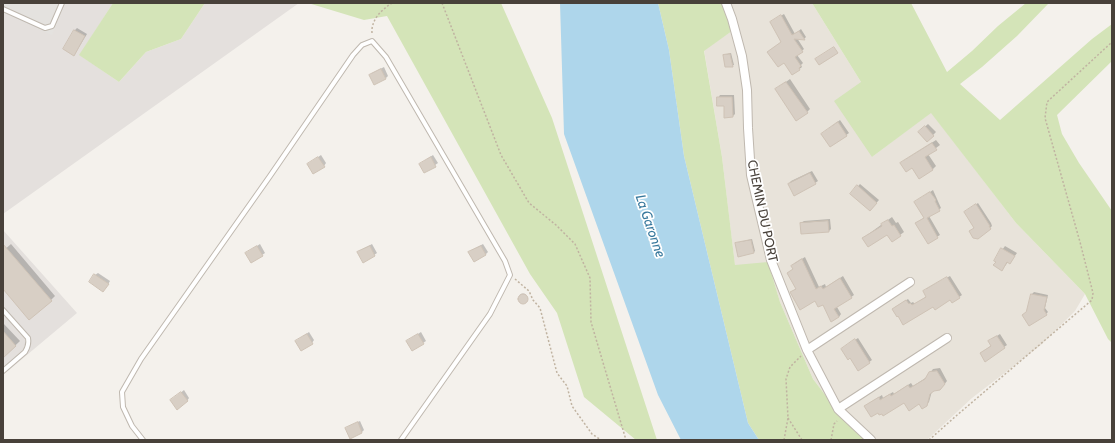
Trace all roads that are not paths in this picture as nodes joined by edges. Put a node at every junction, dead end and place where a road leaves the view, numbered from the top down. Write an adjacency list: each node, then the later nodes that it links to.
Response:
1 (62, 3): 3 (lane)
2 (726, 3): 7 (street, CHEMIN DU PORT)
3 (3, 9)
4 (910, 282): 7 (street)
5 (3, 310): 8 (lane)
6 (948, 338): 9 (street)
7 (807, 350): 9 (street, CHEMIN DU PORT)
8 (3, 371)
9 (838, 409): 12 (street, CHEMIN DU PORT)
10 (143, 440): 11 (lane)
11 (401, 440)
12 (871, 440)

